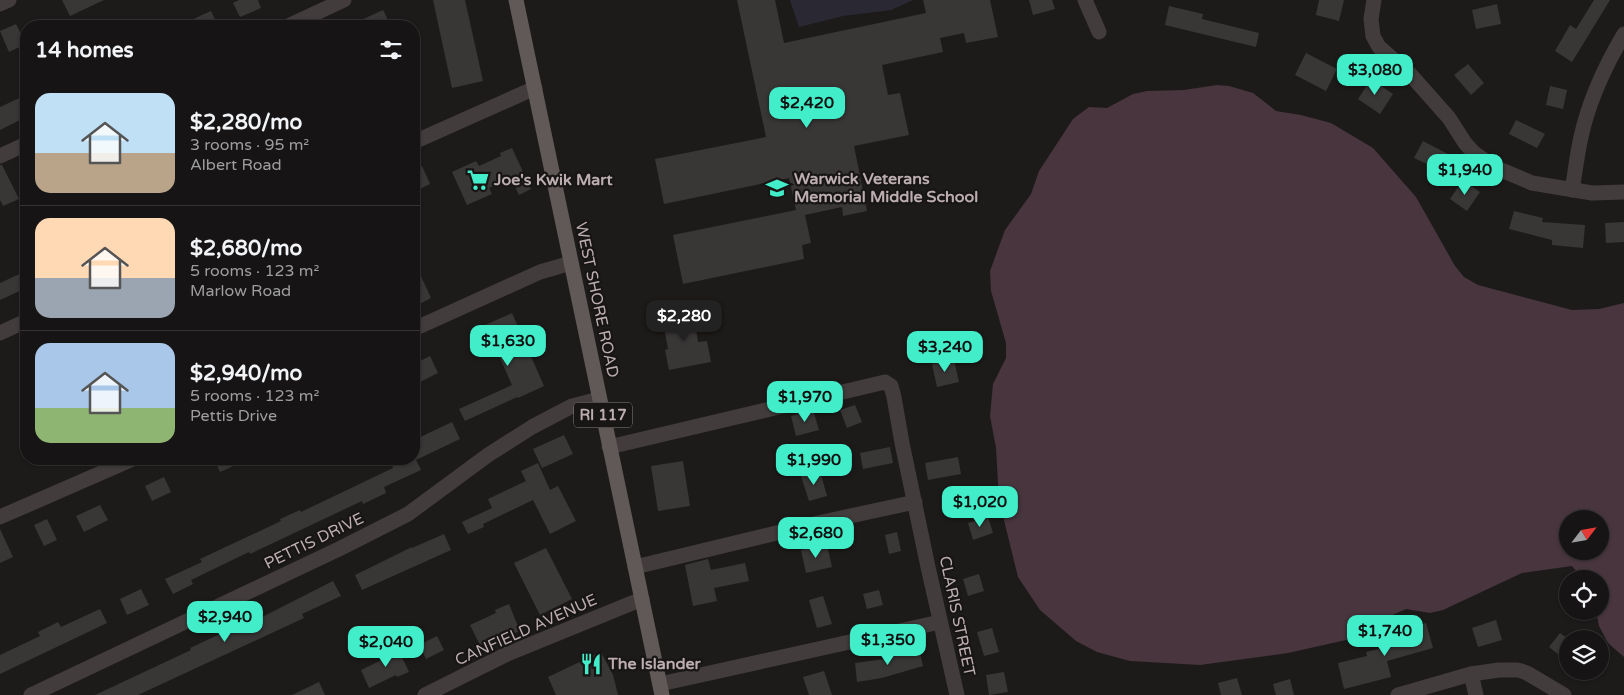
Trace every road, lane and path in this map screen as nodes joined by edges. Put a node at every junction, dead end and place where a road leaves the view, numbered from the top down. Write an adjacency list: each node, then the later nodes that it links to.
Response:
1 (9, 0): 6 (street)
2 (344, 0): 7 (street)
3 (516, 0): 10 (main road, WEST SHORE ROAD / RI 117)
4 (1085, 0): 8 (street)
5 (1374, 0): 14 (street)
6 (0, 4)
7 (301, 20)
8 (1099, 32)
9 (1624, 34): 14 (street)
10 (534, 88): 11 (street); 16 (main road, WEST SHORE ROAD / RI 117)
11 (420, 139)
12 (20, 147): 13 (street)
13 (0, 156)
14 (1572, 190): 15 (street)
15 (1624, 192)
16 (571, 263): 18 (street); 20 (main road, WEST SHORE ROAD / RI 117)
17 (20, 324): 19 (street)
18 (420, 325)
19 (0, 333)
20 (599, 399): 21 (main road, WEST SHORE ROAD / RI 117); 30 (street, PETTIS DRIVE)
21 (609, 447): 23 (street, CLARIS STREET); 25 (main road, WEST SHORE ROAD / RI 117)
22 (119, 465): 24 (street)
23 (915, 502): 25 (street); 27 (street, CLARIS STREET)
24 (0, 517)
25 (635, 567): 26 (main road, WEST SHORE ROAD / RI 117)
26 (642, 599): 29 (main road, WEST SHORE ROAD / RI 117); 31 (street, CANFIELD AVENUE)
27 (940, 622): 29 (street); 32 (street, CLARIS STREET)
28 (1471, 674): 33 (street); 34 (street); 35 (street)
29 (661, 690)
30 (31, 695)
31 (425, 695)
32 (957, 695)
33 (1398, 695)
34 (1476, 695)
35 (1564, 695)

